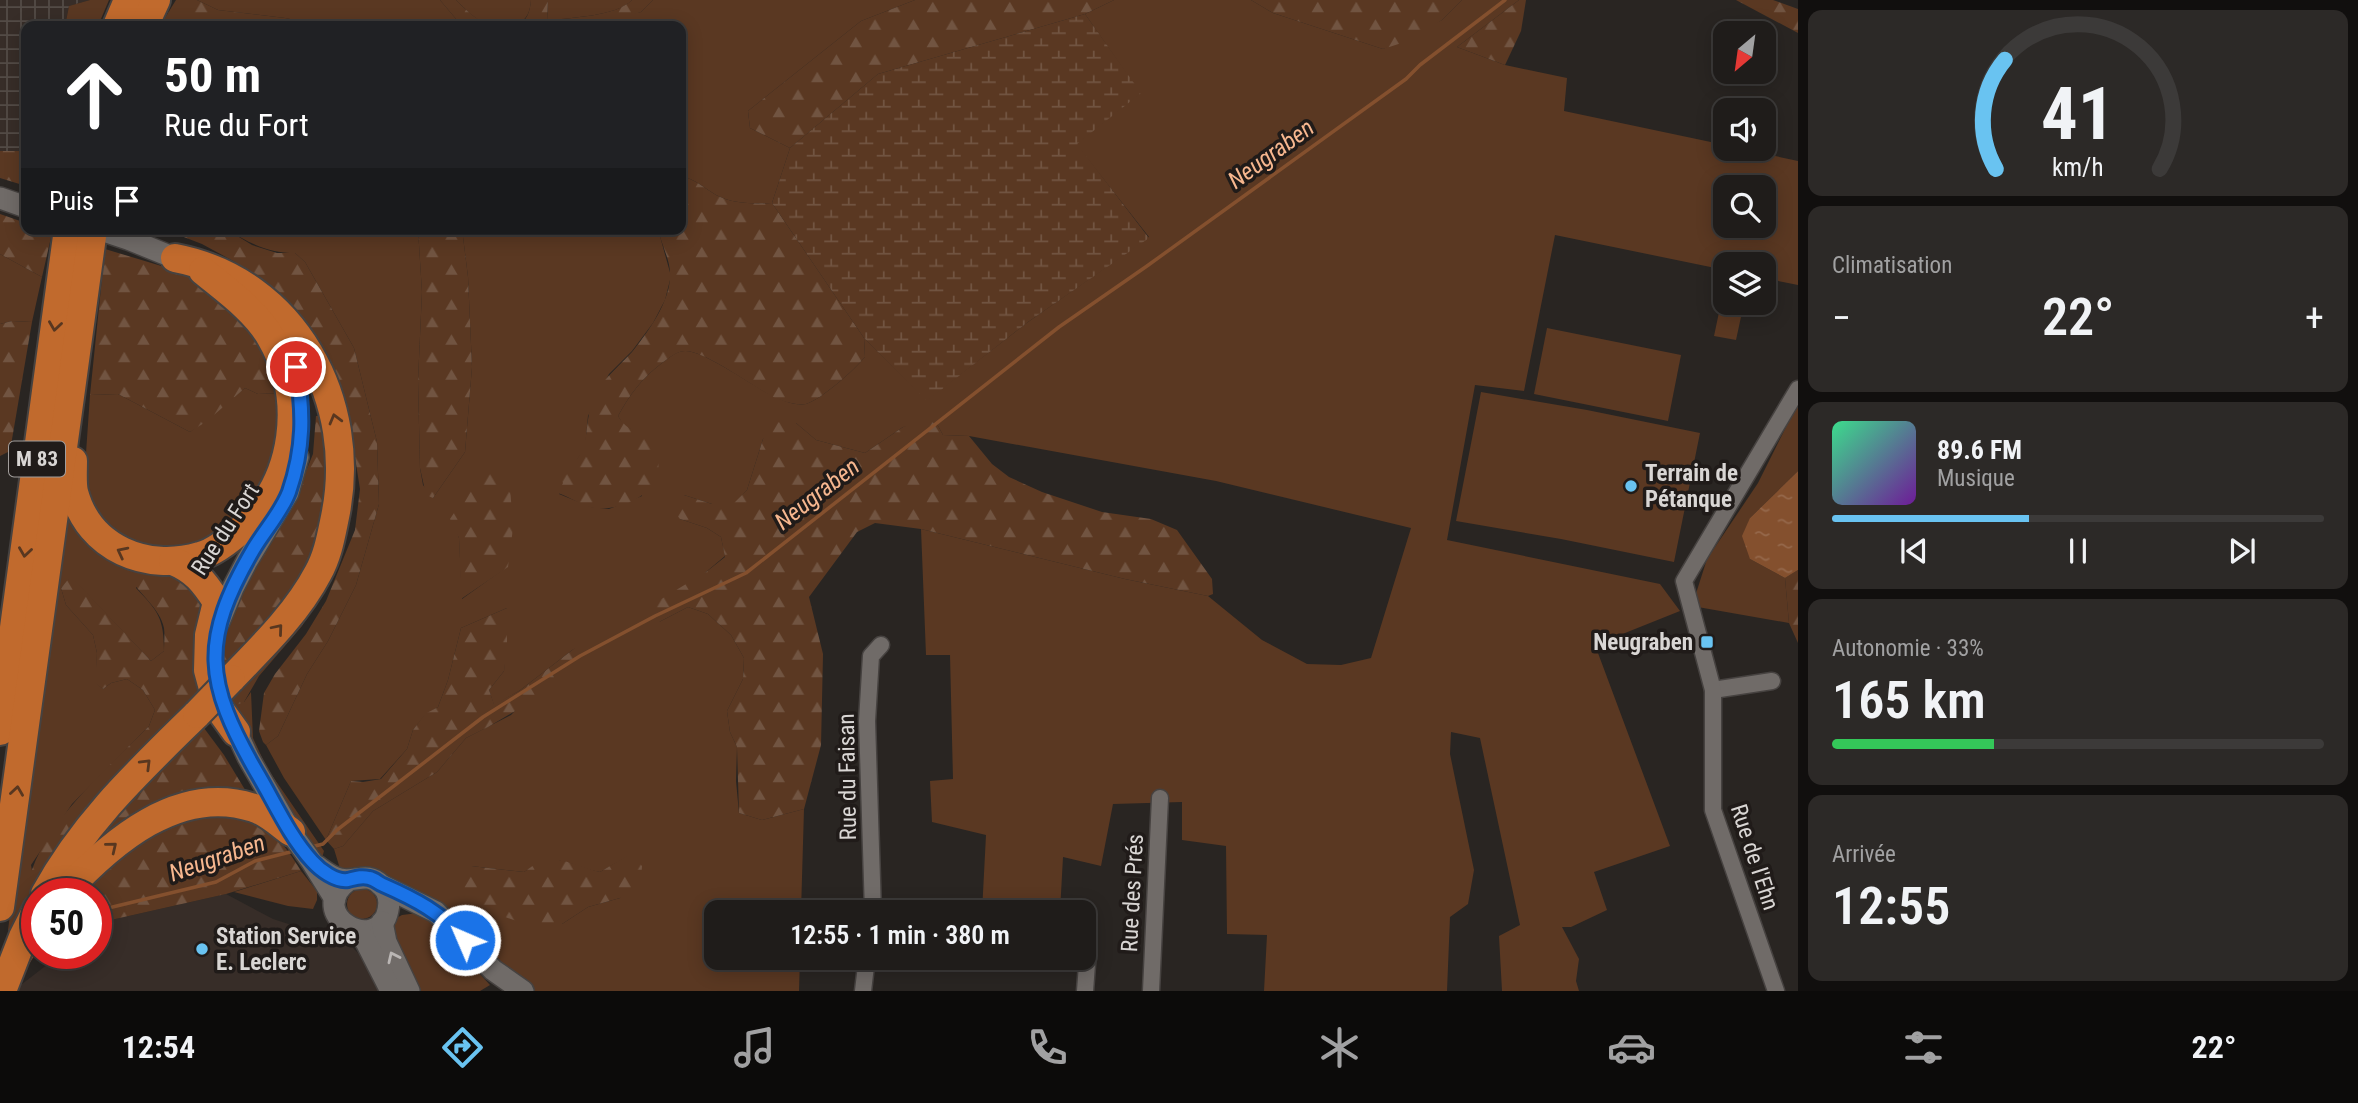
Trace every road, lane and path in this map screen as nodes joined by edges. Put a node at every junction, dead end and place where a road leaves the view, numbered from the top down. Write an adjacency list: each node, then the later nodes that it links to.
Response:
1 (128, 0): 3 (highway)
2 (156, 0): 4 (highway)
3 (119, 21)
4 (146, 21)
5 (0, 198): 6 (main road)
6 (21, 204)
7 (67, 235): 19 (highway, M 83, one-way to 19)
8 (94, 235): 14 (highway, M 83)
9 (115, 235): 10 (main road, Rue du Fort)
10 (175, 258): 11 (main road, Rue du Fort); 26 (highway, one-way to 10, bridge)
11 (203, 271): 13 (main road, Rue du Fort); 15 (highway)
12 (1798, 389): 21 (street, Rue de l'Ehn)
13 (302, 439): 17 (main road, Rue du Fort); 23 (main road, Rue du Fort)
14 (65, 440): 15 (highway, one-way to 14); 32 (highway, M 83, one-way to 14)
15 (173, 561): 17 (highway)
16 (0, 581): 19 (highway)
17 (213, 596): 23 (highway); 25 (main road, Rue du Fort)
18 (881, 645): 31 (street, Rue du Faisan)
19 (10, 660): 22 (highway, M 83)
20 (1772, 681): 21 (street)
21 (1713, 690): 48 (street, Rue de l'Ehn)
22 (0, 730)
23 (236, 732): 25 (main road, Rue du Fort)
24 (1160, 798): 47 (street, Rue des Prés)
25 (299, 843): 27 (highway, one-way to 25); 28 (main road, Rue du Fort); 30 (main road, Rue du Fort)
26 (54, 878)
27 (80, 878)
28 (349, 880): 29 (main road, Rue du Fort); 30 (main road)
29 (381, 885): 33 (main road); 44 (main road, Rue du Fort)
30 (335, 899): 34 (main road, Rue du Fort)
31 (873, 900)
32 (0, 907)
33 (384, 919): 34 (main road); 42 (main road, one-way to 33); 43 (main road)
34 (358, 931): 41 (main road, Rue du Fort)
35 (21, 943): 37 (highway)
36 (21, 955): 37 (highway)
37 (11, 965): 40 (highway)
38 (865, 970): 45 (street)
39 (1087, 970): 46 (street)
40 (2, 991)
41 (391, 991)
42 (409, 991)
43 (502, 991)
44 (523, 991)
45 (863, 991)
46 (1085, 991)
47 (1151, 991)
48 (1776, 991)

